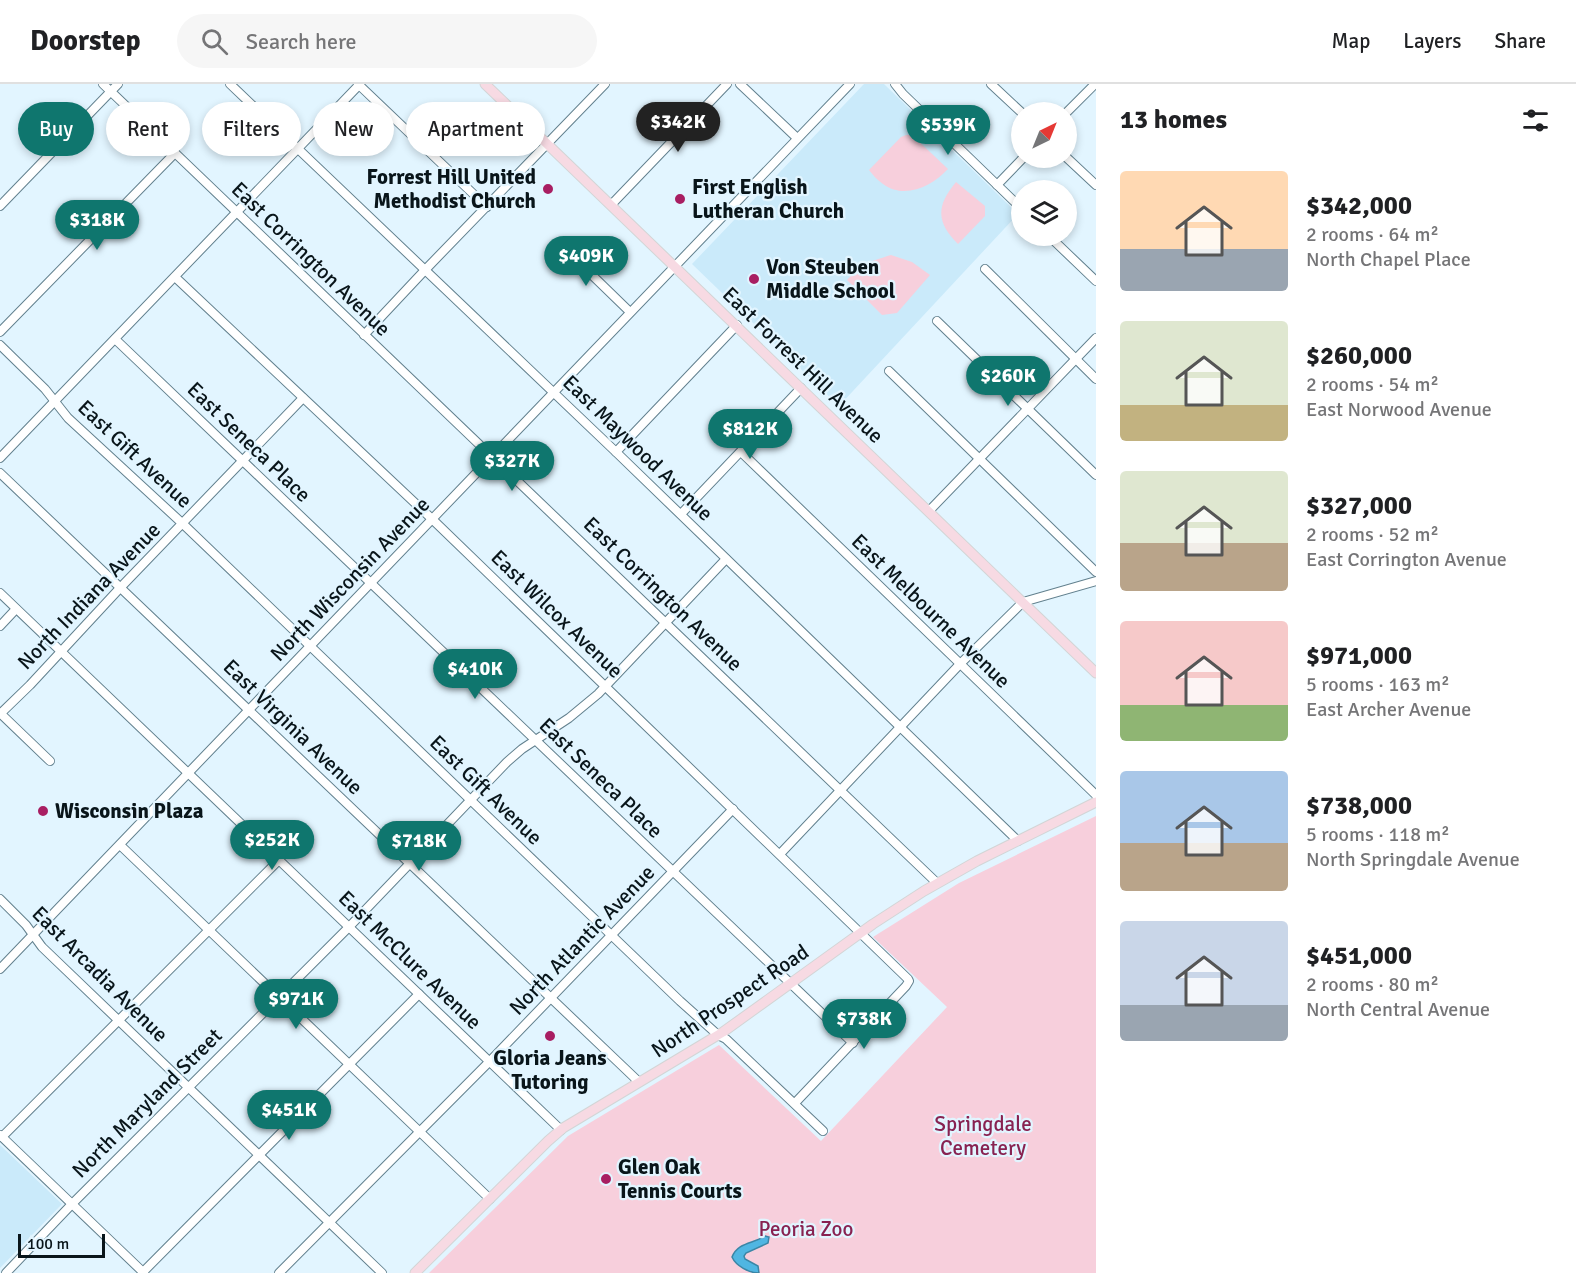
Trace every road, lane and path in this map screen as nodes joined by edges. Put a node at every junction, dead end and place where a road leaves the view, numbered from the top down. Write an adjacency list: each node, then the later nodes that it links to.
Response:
1 (103, 84): 13 (street, East Corrington Avenue)
2 (118, 84): 13 (street)
3 (230, 84): 15 (street, East Maywood Avenue)
4 (359, 84): 19 (street); 32 (street)
5 (606, 84): 20 (street)
6 (727, 84): 30 (street)
7 (740, 84): 18 (street)
8 (850, 84): 18 (street, North Wisconsin Avenue)
9 (895, 84): 27 (street)
10 (991, 84): 17 (street)
11 (1095, 84): 16 (street)
12 (486, 85): 20 (main road, East Forrest Hill Avenue)
13 (111, 91): 14 (street, East Corrington Avenue); 31 (street)
14 (122, 102)
15 (249, 102)
16 (1077, 102)
17 (1011, 103)
18 (797, 138): 36 (street, North Wisconsin Avenue)
19 (301, 145)
20 (547, 145): 30 (main road, East Forrest Hill Avenue); 32 (street)
21 (301, 151): 38 (street, East Maywood Avenue)
22 (172, 156): 44 (street)
23 (178, 156): 33 (street, East Corrington Avenue)
24 (290, 156): 33 (street)
25 (1077, 167): 28 (street)
26 (1013, 168): 27 (street)
27 (997, 185): 29 (street)
28 (1096, 185)
29 (1011, 198)
30 (611, 205): 36 (main road, East Forrest Hill Avenue)
31 (0, 206)
32 (487, 207): 38 (street)
33 (236, 212): 39 (street); 45 (street, East Corrington Avenue)
34 (560, 244): 41 (street)
35 (1059, 246): 40 (street)
36 (675, 266): 41 (street, North Wisconsin Avenue); 43 (main road, East Forrest Hill Avenue)
37 (985, 269): 49 (street)
38 (426, 270): 45 (street); 53 (street, East Maywood Avenue)
39 (176, 277): 47 (street); 54 (street, East Wilcox Avenue)
40 (1096, 281)
41 (630, 312): 53 (street, North Wisconsin Avenue)
42 (937, 321): 56 (street)
43 (736, 325): 52 (main road, East Forrest Hill Avenue); 57 (street)
44 (0, 332)
45 (364, 335): 59 (street, East Corrington Avenue)
46 (1096, 338): 49 (street)
47 (115, 339): 55 (street); 62 (street, East Seneca Place)
48 (0, 345): 55 (street, East Gift Avenue)
49 (1075, 359): 51 (street); 56 (street)
50 (890, 371): 61 (street)
51 (1096, 379)
52 (801, 388): 58 (street); 65 (main road, East Forrest Hill Avenue)
53 (554, 392): 57 (street, East Maywood Avenue); 59 (street, North Wisconsin Avenue)
54 (303, 398): 62 (street, North Indiana Avenue); 67 (street, East Wilcox Avenue)
55 (55, 400): 60 (street); 68 (street, East Gift Avenue)
56 (1028, 409): 61 (street); 64 (street)
57 (616, 452): 66 (street, East Maywood Avenue)
58 (741, 452): 66 (street); 81 (street, East Melbourne Avenue)
59 (492, 456): 67 (street, North Wisconsin Avenue); 77 (street, East Corrington Avenue)
60 (0, 458)
61 (979, 459): 65 (street); 70 (street)
62 (242, 461): 68 (street, North Indiana Avenue); 72 (street, East Seneca Place)
63 (0, 472): 73 (street, East Virginia Avenue)
64 (1096, 475)
65 (929, 511): 75 (main road, East Forrest Hill Avenue)
66 (681, 514): 69 (street, East Maywood Avenue)
67 (432, 519): 72 (street, North Wisconsin Avenue); 83 (street, East Wilcox Avenue)
68 (183, 524): 73 (street, North Indiana Avenue); 79 (street, East Gift Avenue)
69 (726, 560): 77 (street, North Maryland Street); 86 (street, East Maywood Avenue)
70 (1096, 572)
71 (1096, 581): 75 (street)
72 (371, 583): 79 (street, North Wisconsin Avenue); 87 (street, East Seneca Place)
73 (120, 588): 80 (street, North Indiana Avenue); 84 (street, East Virginia Avenue)
74 (0, 593): 76 (street, East McClure Avenue)
75 (1023, 602): 81 (street); 82 (main road, East Forrest Hill Avenue)
76 (16, 609): 78 (street); 80 (street, East McClure Avenue)
77 (666, 622): 83 (street, North Maryland Street); 90 (street, East Corrington Avenue)
78 (0, 626)
79 (310, 646): 84 (street, North Wisconsin Avenue); 92 (street, East Gift Avenue)
80 (60, 652): 85 (street, North Indiana Avenue); 89 (street, East McClure Avenue)
81 (960, 664): 86 (street); 91 (street, East Melbourne Avenue)
82 (1096, 673)
83 (606, 687): 87 (street, North Maryland Street); 94 (street, East Wilcox Avenue)
84 (249, 710): 89 (street, North Wisconsin Avenue); 99 (street, East Virginia Avenue)
85 (0, 714): 88 (street)
86 (900, 727): 90 (street); 95 (street, East Maywood Avenue)
87 (536, 740): 92 (street, North Maryland Street); 100 (street, East Seneca Place)
88 (50, 761)
89 (188, 773): 96 (street, North Wisconsin Avenue); 98 (street, East McClure Avenue)
90 (840, 790): 97 (street); 101 (street, East Corrington Avenue)
91 (1096, 795)
92 (471, 800): 99 (street, North Maryland Street); 107 (street, East Gift Avenue)
93 (1096, 802): 95 (main road, North Prospect Road)
94 (733, 809): 97 (street, East Wilcox Avenue); 100 (street, North Atlantic Avenue)
95 (1018, 841): 101 (main road, North Prospect Road)
96 (120, 845): 104 (street); 106 (street, North Wisconsin Avenue)
97 (780, 854): 105 (street, East Wilcox Avenue)
98 (279, 860): 103 (street, East McClure Avenue); 104 (street)
99 (410, 863): 103 (street, North Maryland Street); 112 (street, East Virginia Avenue)
100 (673, 872): 107 (street, North Atlantic Avenue); 109 (street, East Seneca Place)
101 (937, 883): 105 (main road, North Prospect Road)
102 (0, 899): 106 (street, East Arcadia Avenue)
103 (349, 927): 110 (street, East McClure Avenue); 111 (street, North Maryland Street)
104 (209, 929): 111 (street); 113 (street)
105 (861, 933): 109 (main road, North Prospect Road); 115 (street, East Wilcox Avenue)
106 (33, 935): 108 (street, North Wisconsin Avenue); 113 (street, East Arcadia Avenue)
107 (612, 935): 112 (street, North Atlantic Avenue); 114 (street, East Gift Avenue)
108 (0, 969)
109 (790, 984): 114 (main road, North Prospect Road); 115 (street, East Seneca Place)
110 (419, 994): 116 (street, East McClure Avenue); 117 (street)
111 (279, 996): 117 (street); 119 (street, North Maryland Street)
112 (551, 998): 116 (street, North Atlantic Avenue); 118 (street, East Virginia Avenue)
113 (118, 1020): 119 (street, East Arcadia Avenue); 124 (street)
114 (718, 1035): 118 (main road, North Prospect Road); 120 (street, East Gift Avenue)
115 (853, 1043): 120 (street)
116 (490, 1061): 121 (street, East McClure Avenue); 122 (street, North Atlantic Avenue)
117 (350, 1064): 122 (street); 125 (street)
118 (639, 1082): 121 (main road, North Prospect Road)
119 (189, 1087): 125 (street, East Arcadia Avenue); 127 (street, North Maryland Street)
120 (795, 1103): 123 (street, East Gift Avenue)
121 (561, 1130): 126 (main road, North Prospect Road)
122 (421, 1131): 126 (street); 128 (street, North Atlantic Avenue)
123 (823, 1131)
124 (1, 1136): 127 (street)
125 (259, 1154): 128 (street, East Arcadia Avenue); 130 (street)
126 (490, 1199): 133 (main road, North Prospect Road)
127 (72, 1204): 129 (street, North Maryland Street); 130 (street)
128 (329, 1222): 131 (street, North Atlantic Avenue); 132 (street, East Arcadia Avenue)
129 (6, 1273)
130 (143, 1273)
131 (279, 1273)
132 (382, 1273)
133 (415, 1273)

